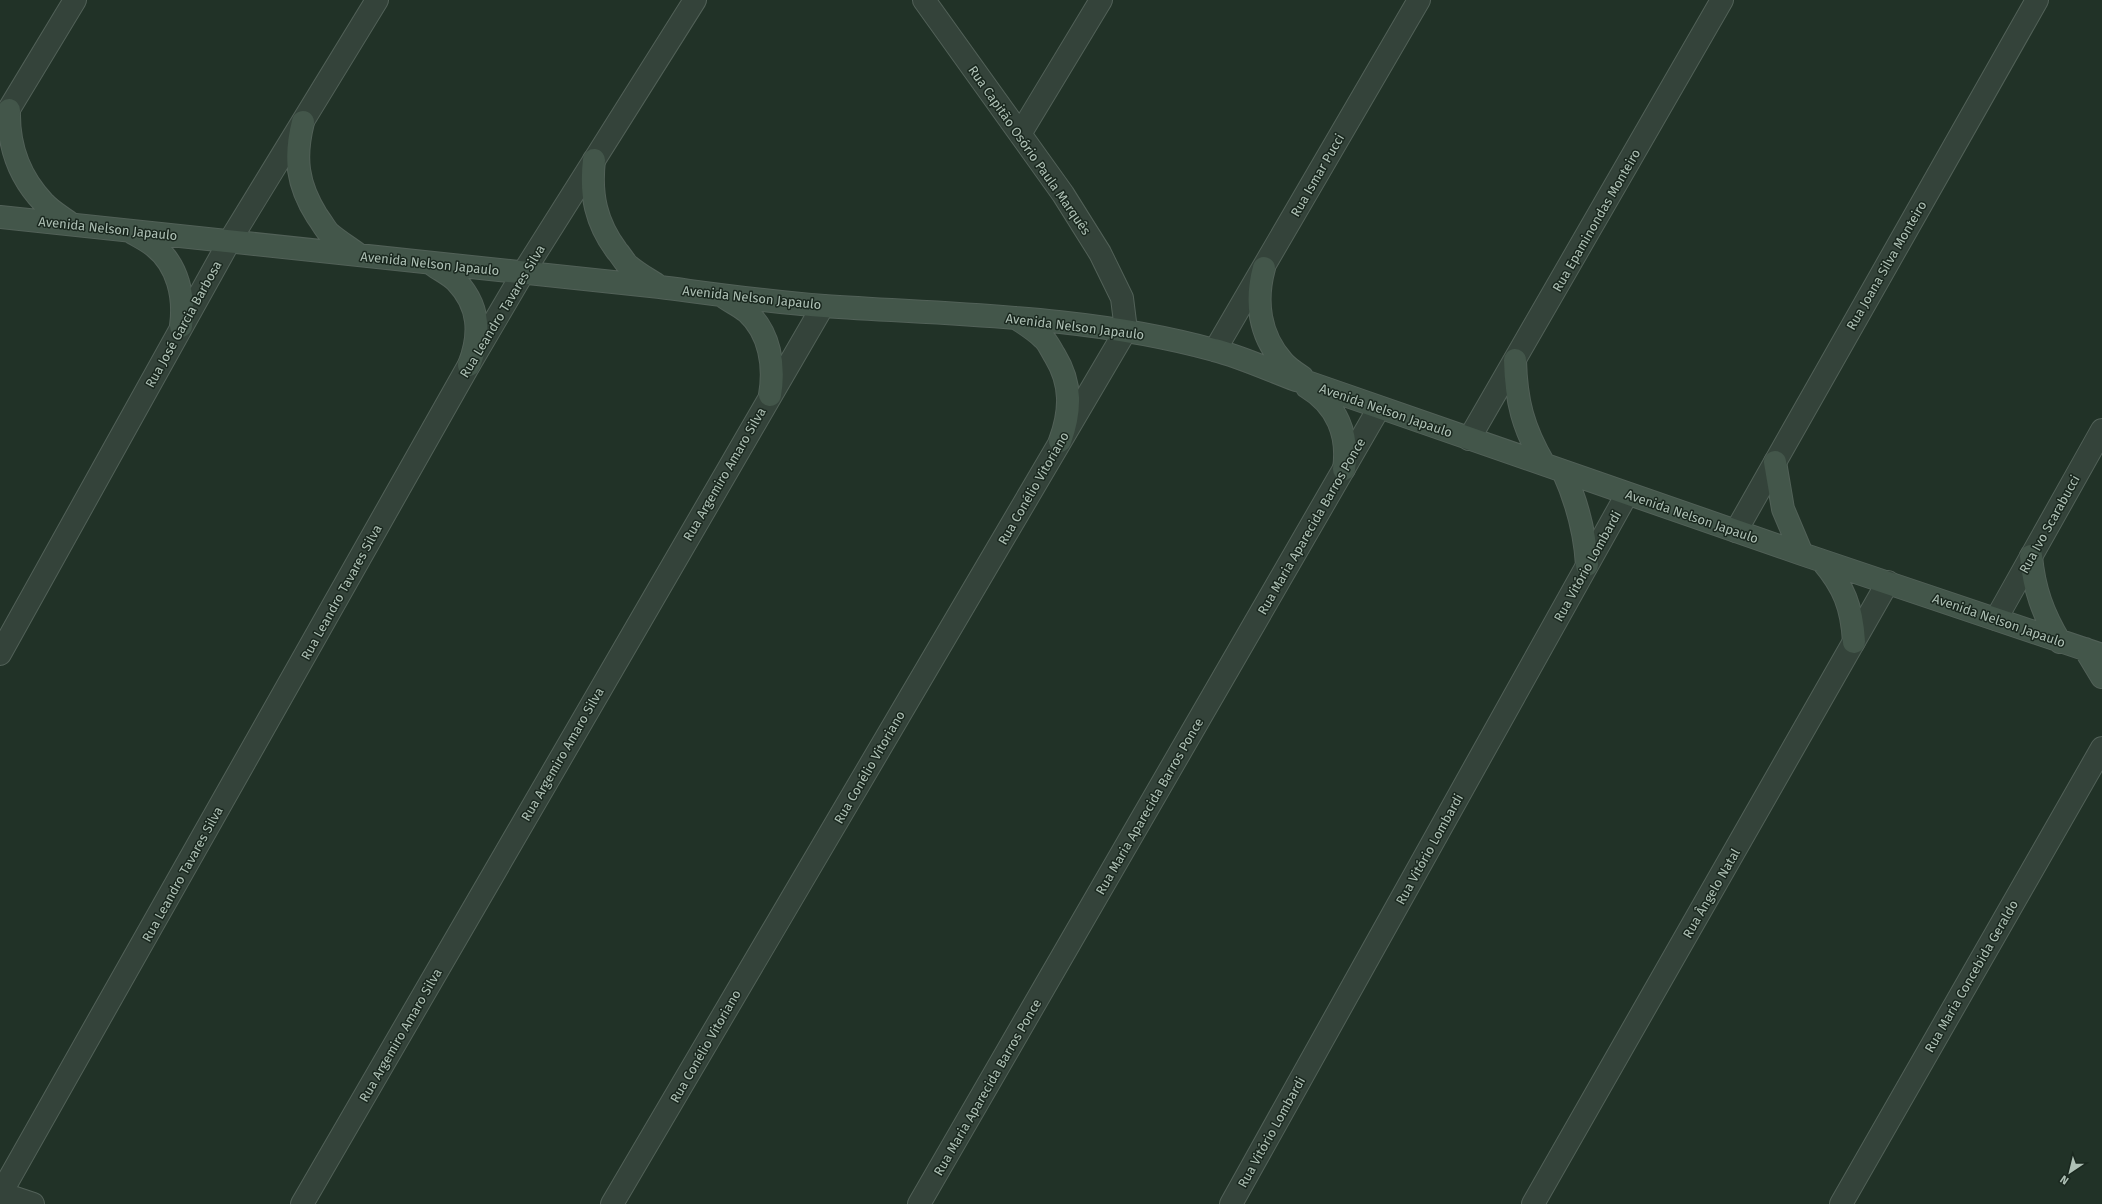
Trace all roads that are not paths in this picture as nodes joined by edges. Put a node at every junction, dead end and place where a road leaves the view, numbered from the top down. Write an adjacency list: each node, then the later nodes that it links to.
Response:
1 (75, 0): 9 (street)
2 (377, 0): 10 (street, Rua José Garcia Barbosa)
3 (695, 0): 12 (street, Rua Leandro Tavares Silva)
4 (924, 0): 11 (street, Rua Capitão Osório Paula Marquês)
5 (1101, 0): 11 (street)
6 (1418, 0): 19 (street, Rua Ismar Pucci)
7 (1722, 0): 28 (street, Rua Epaminondas Monteiro)
8 (2037, 0): 36 (street, Rua Joana Silva Monteiro)
9 (4, 117): 14 (main road)
10 (303, 122): 16 (street, Rua José Garcia Barbosa); 17 (main road)
11 (1020, 134): 26 (street, Rua Capitão Osório Paula Marquês)
12 (594, 160): 20 (street, Rua Leandro Tavares Silva); 21 (main road)
13 (0, 217): 14 (main road, Avenida Nelson Japaulo)
14 (72, 224): 15 (main road, Avenida Nelson Japaulo)
15 (130, 231): 16 (main road, Avenida Nelson Japaulo); 25 (main road)
16 (229, 242): 17 (main road, Avenida Nelson Japaulo); 25 (street, Rua José Garcia Barbosa)
17 (360, 255): 18 (main road, Avenida Nelson Japaulo)
18 (430, 264): 20 (main road, Avenida Nelson Japaulo); 29 (main road)
19 (1264, 268): 27 (street, Rua Ismar Pucci); 30 (main road)
20 (523, 273): 21 (main road, Avenida Nelson Japaulo); 29 (street, Rua Leandro Tavares Silva)
21 (660, 287): 22 (main road, Avenida Nelson Japaulo)
22 (723, 296): 23 (main road, Avenida Nelson Japaulo); 31 (main road)
23 (823, 306): 24 (main road, Avenida Nelson Japaulo); 31 (street, Rua Argemiro Amaro Silva)
24 (1015, 317): 26 (main road, Avenida Nelson Japaulo); 35 (main road)
25 (181, 326): 50 (street, Rua José Garcia Barbosa)
26 (1126, 330): 27 (main road, Avenida Nelson Japaulo); 35 (street, Rua Conélio Vitoriano)
27 (1215, 350): 30 (main road, Avenida Nelson Japaulo)
28 (1515, 360): 34 (street, Rua Epaminondas Monteiro); 37 (main road)
29 (469, 365): 53 (street, Rua Leandro Tavares Silva)
30 (1303, 382): 32 (main road, Avenida Nelson Japaulo); 38 (main road)
31 (770, 395): 55 (street, Rua Argemiro Amaro Silva)
32 (1379, 408): 34 (main road, Avenida Nelson Japaulo); 38 (street, Rua Maria Aparecida Barros Ponce)
33 (2102, 430): 42 (street, Rua Ivo Scarabucci)
34 (1469, 439): 37 (main road, Avenida Nelson Japaulo)
35 (1060, 441): 56 (street, Rua Conélio Vitoriano)
36 (1775, 462): 40 (street, Rua Joana Silva Monteiro); 41 (main road)
37 (1554, 468): 39 (main road, Avenida Nelson Japaulo); 44 (main road)
38 (1344, 469): 57 (street, Rua Maria Aparecida Barros Ponce)
39 (1627, 494): 40 (main road, Avenida Nelson Japaulo); 44 (street, Rua Vitório Lombardi)
40 (1736, 531): 41 (main road, Avenida Nelson Japaulo)
41 (1802, 554): 43 (main road, Avenida Nelson Japaulo)
42 (2031, 556): 46 (street, Rua Ivo Scarabucci); 48 (main road)
43 (1822, 561): 45 (main road, Avenida Nelson Japaulo); 47 (main road)
44 (1587, 565): 58 (street, Rua Vitório Lombardi)
45 (1888, 582): 46 (main road, Avenida Nelson Japaulo); 47 (street, Rua Ângelo Natal)
46 (1996, 619): 48 (main road, Avenida Nelson Japaulo)
47 (1854, 642): 59 (street, Rua Ângelo Natal)
48 (2060, 642): 49 (main road, Avenida Nelson Japaulo)
49 (2094, 652): 51 (main road)
50 (0, 654)
51 (2102, 677)
52 (2102, 748): 60 (street, Rua Maria Concebida Geraldo)
53 (1, 1193): 54 (street)
54 (33, 1204)
55 (302, 1204)
56 (612, 1204)
57 (919, 1204)
58 (1231, 1204)
59 (1533, 1204)
60 (1841, 1204)

